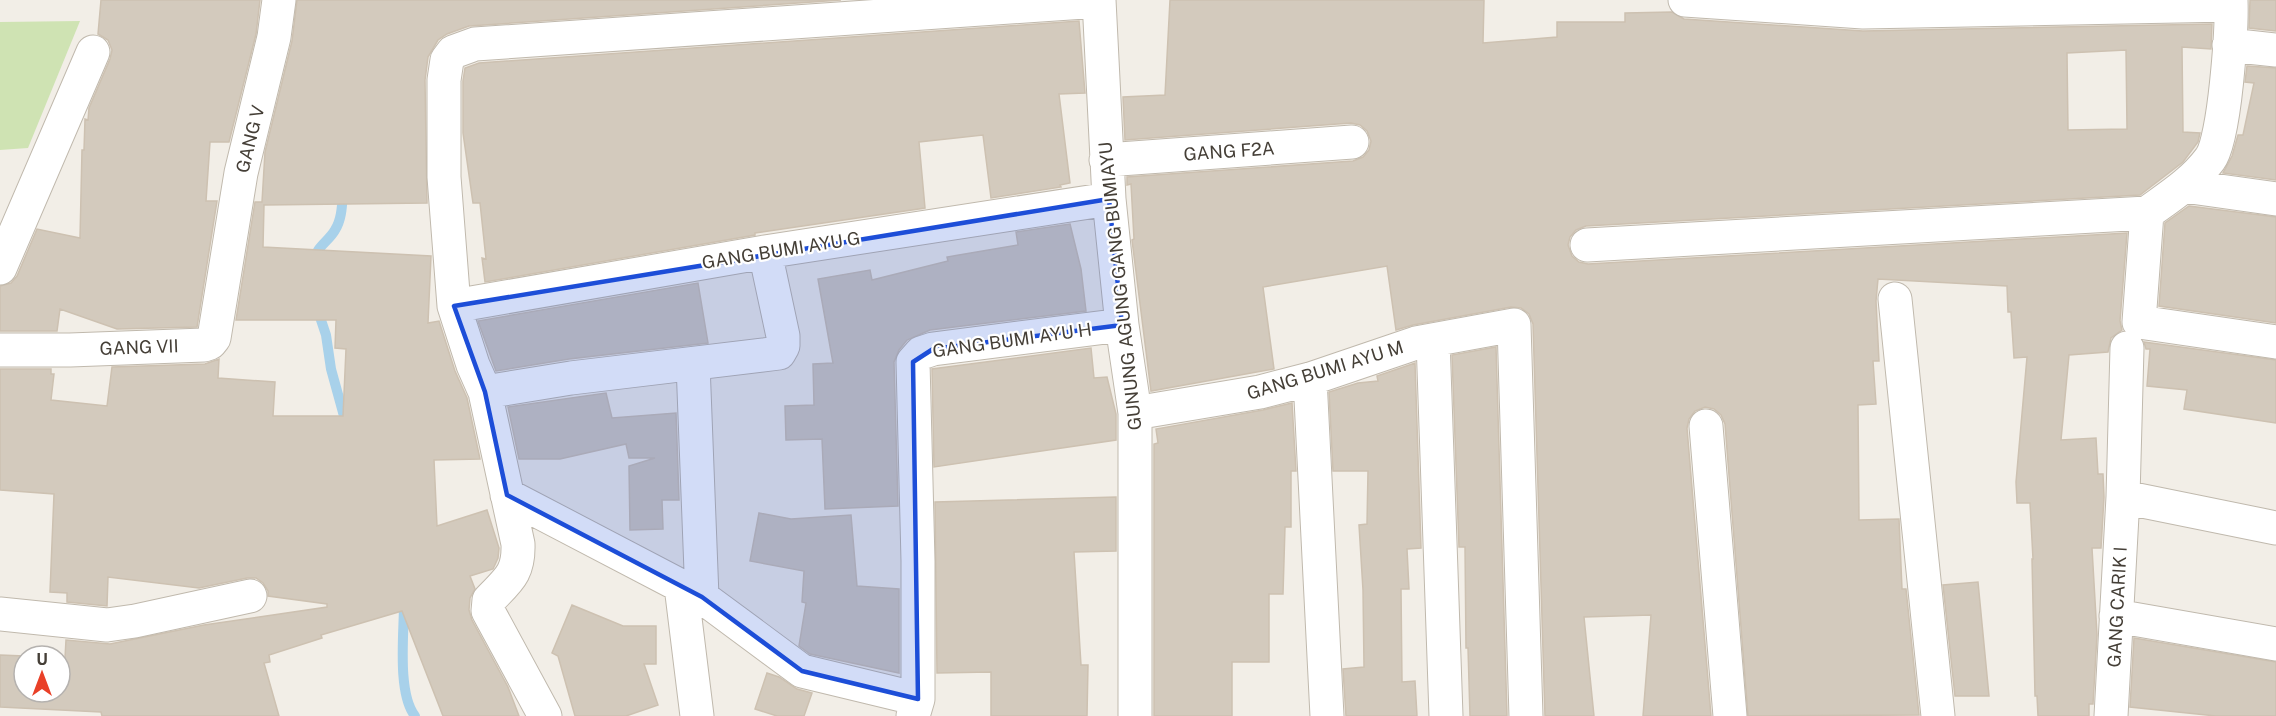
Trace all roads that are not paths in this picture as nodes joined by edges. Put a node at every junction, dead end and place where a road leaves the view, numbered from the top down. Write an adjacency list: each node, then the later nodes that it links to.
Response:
1 (279, 0): 17 (street, GANG V)
2 (1099, 0): 9 (street, GUNUNG AGUNG GANG BUMIAYU); 19 (street)
3 (1684, 0): 4 (street)
4 (2231, 3): 5 (street)
5 (2229, 45): 6 (street); 10 (street)
6 (2276, 50)
7 (93, 52): 16 (street)
8 (1352, 142): 9 (street, GANG F2A)
9 (1106, 160): 11 (street, GUNUNG AGUNG GANG BUMIAYU)
10 (2184, 186): 12 (street); 13 (street)
11 (1108, 199): 15 (street, GANG BUMI AYU G); 20 (street, GUNUNG AGUNG GANG BUMIAYU)
12 (2276, 199)
13 (2147, 213): 14 (street); 22 (street)
14 (1587, 245)
15 (765, 252): 19 (street, GANG BUMI AYU G); 25 (street)
16 (0, 268)
17 (223, 278): 24 (street, GANG VII)
18 (1895, 299): 46 (street)
19 (454, 306): 27 (street)
20 (1122, 325): 28 (street, GUNUNG AGUNG GANG BUMIAYU); 38 (street, GANG BUMI AYU H)
21 (1433, 340): 26 (street, GANG BUMI AYU M); 43 (street); 44 (street, GANG BUMI AYU M)
22 (2276, 342)
23 (2127, 348): 31 (street, GANG CARIK I)
24 (0, 350)
25 (693, 364): 27 (street); 33 (street)
26 (1310, 379): 28 (street, GANG BUMI AYU M); 42 (street)
27 (485, 392): 30 (street)
28 (1135, 413): 41 (street, GUNUNG AGUNG GANG BUMIAYU)
29 (1706, 426): 45 (street)
30 (507, 495): 33 (street); 39 (street)
31 (2123, 497): 32 (street); 36 (street, GANG CARIK I)
32 (2276, 528)
33 (692, 591): 38 (street); 40 (street)
34 (250, 597): 35 (street)
35 (0, 614)
36 (2116, 616): 37 (street); 47 (street, GANG CARIK I)
37 (2276, 644)
38 (915, 707)
39 (545, 716)
40 (697, 716)
41 (1135, 716)
42 (1327, 716)
43 (1446, 716)
44 (1526, 716)
45 (1730, 716)
46 (1938, 716)
47 (2111, 716)

